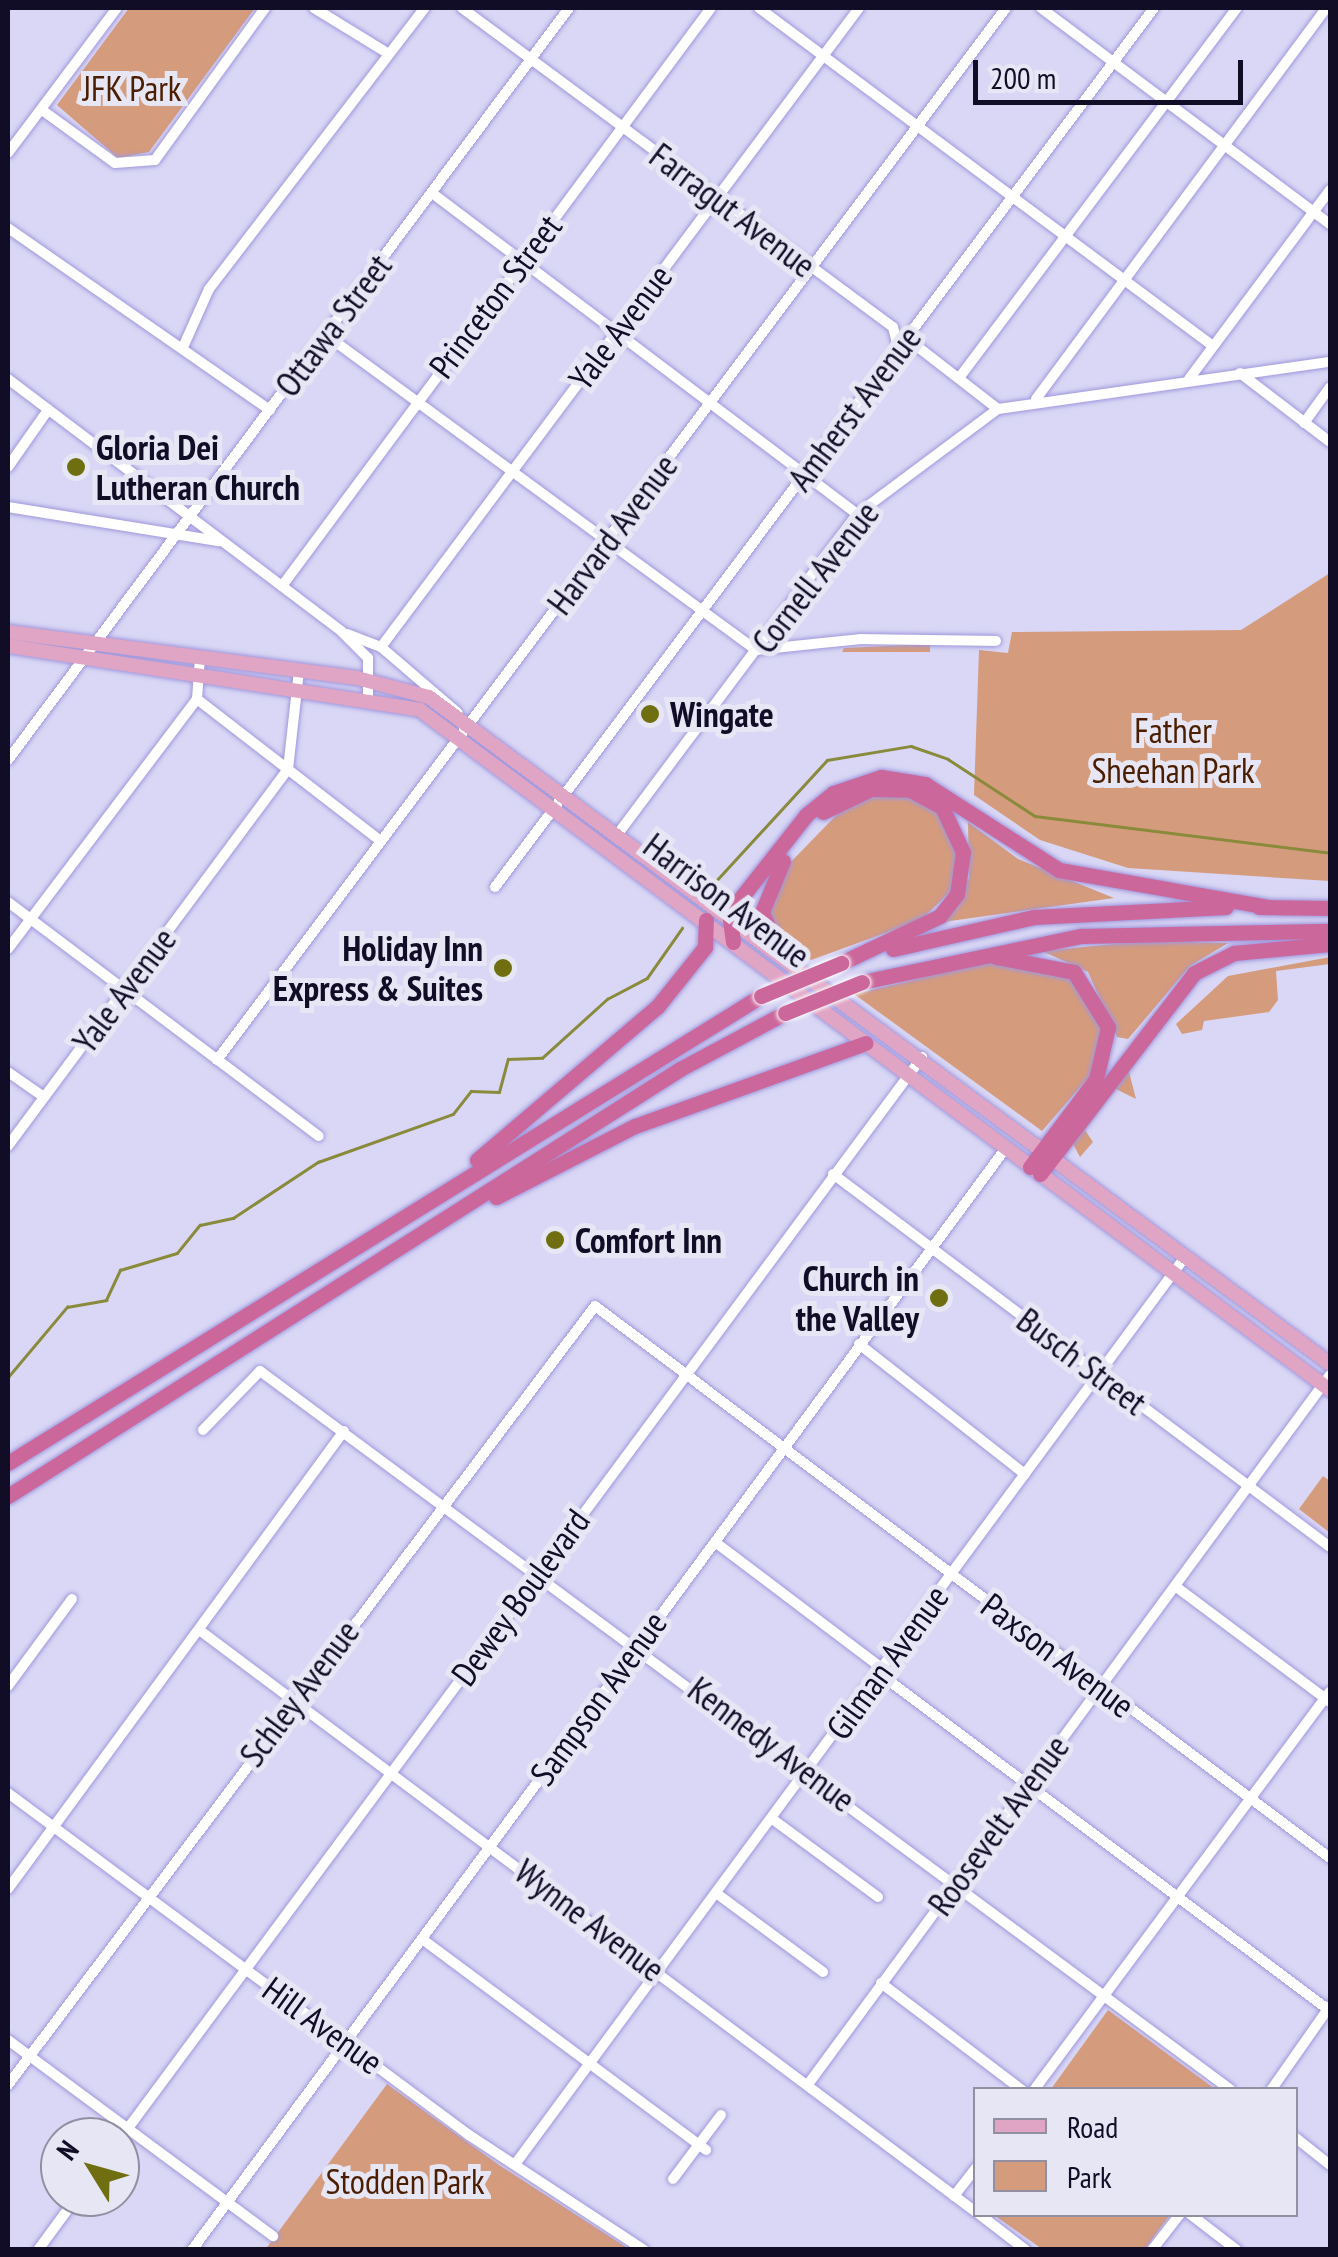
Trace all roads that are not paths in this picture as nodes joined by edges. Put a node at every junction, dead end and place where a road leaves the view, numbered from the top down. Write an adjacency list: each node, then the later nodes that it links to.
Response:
1 (117, 8): 20 (street)
2 (264, 8): 20 (street)
3 (314, 8): 15 (street)
4 (426, 8): 15 (street)
5 (462, 8): 17 (street, Farragut Avenue)
6 (569, 8): 17 (street, Ottawa Street)
7 (711, 8): 22 (street, Princeton Street)
8 (759, 8): 16 (street)
9 (858, 8): 16 (street, Yale Avenue)
10 (1006, 8): 21 (street, Harvard Avenue)
11 (1041, 8): 18 (street)
12 (1154, 8): 18 (street, Amherst Avenue)
13 (1237, 8): 19 (street)
14 (1328, 8): 23 (street)
15 (384, 51): 38 (street)
16 (823, 56): 21 (street); 28 (street, Yale Avenue)
17 (530, 59): 22 (street, Farragut Avenue); 26 (street, Ottawa Street)
18 (1114, 62): 19 (street); 27 (street, Amherst Avenue)
19 (1166, 101): 23 (street); 32 (street)
20 (42, 110): 24 (street)
21 (918, 126): 27 (street); 34 (street, Harvard Avenue)
22 (622, 127): 28 (street, Farragut Avenue); 33 (street, Princeton Street)
23 (1223, 144): 29 (street); 35 (street)
24 (8, 153)
25 (1330, 190): 29 (street)
26 (432, 193): 33 (street); 37 (street, Ottawa Street)
27 (1013, 197): 32 (street); 40 (street, Amherst Avenue)
28 (717, 198): 34 (street, Farragut Avenue); 36 (street, Yale Avenue)
29 (1314, 212): 30 (street); 39 (street)
30 (1330, 224)
31 (8, 228): 38 (street)
32 (1064, 236): 35 (street); 43 (street)
33 (522, 261): 36 (street); 48 (street, Princeton Street)
34 (810, 268): 40 (street, Farragut Avenue); 49 (street, Harvard Avenue)
35 (1124, 280): 39 (street); 47 (street)
36 (616, 332): 49 (street); 56 (street, Yale Avenue)
37 (326, 335): 48 (street); 52 (street, Ottawa Street)
38 (184, 345): 52 (street)
39 (1213, 346): 44 (street)
40 (898, 347): 43 (street, Farragut Avenue); 57 (street, Amherst Avenue)
41 (1330, 362): 42 (street, Cornell Avenue)
42 (1240, 373): 44 (street, Cornell Avenue); 53 (street)
43 (959, 378): 50 (street, Farragut Avenue)
44 (1190, 378): 47 (street, Cornell Avenue)
45 (8, 379): 51 (street)
46 (1330, 387): 53 (street)
47 (1036, 399): 50 (street, Cornell Avenue)
48 (416, 402): 56 (street); 64 (street, Princeton Street)
49 (710, 403): 57 (street); 62 (street, Harvard Avenue)
50 (998, 409): 59 (street, Cornell Avenue)
51 (48, 410): 55 (street); 60 (street)
52 (270, 410): 60 (street, Ottawa Street)
53 (1304, 422): 54 (street)
54 (1330, 442)
55 (8, 467)
56 (512, 472): 62 (street); 71 (street, Yale Avenue)
57 (805, 474): 59 (street); 65 (street, Amherst Avenue)
58 (8, 507): 61 (street)
59 (857, 514): 72 (street, Cornell Avenue)
60 (190, 517): 61 (street, Ottawa Street); 63 (street)
61 (178, 534): 63 (street); 69 (street, Ottawa Street)
62 (606, 541): 65 (street); 79 (street, Harvard Avenue)
63 (225, 542): 64 (street)
64 (282, 586): 67 (street)
65 (703, 612): 72 (street); 83 (street, Amherst Avenue)
66 (8, 632): 69 (main road, Harrison Avenue)
67 (342, 632): 71 (street); 76 (street)
68 (996, 641): 72 (street)
69 (98, 644): 73 (street, Ottawa Street); 74 (main road, Harrison Avenue)
70 (8, 646): 73 (main road, Harrison Avenue)
71 (382, 647): 79 (street)
72 (756, 650): 84 (street, Cornell Avenue)
73 (87, 657): 74 (main road, Harrison Avenue); 81 (street, Ottawa Street)
74 (199, 664): 75 (main road, Harrison Avenue); 78 (street)
75 (298, 678): 76 (main road, Harrison Avenue); 77 (main road, Harrison Avenue); 82 (street)
76 (369, 680): 77 (street); 79 (main road, Harrison Avenue)
77 (368, 697): 80 (main road, Harrison Avenue)
78 (197, 699): 82 (street); 91 (street)
79 (469, 724): 80 (street, Harvard Avenue); 83 (main road, Harrison Avenue)
80 (458, 737): 83 (main road, Harrison Avenue); 85 (street, Harvard Avenue)
81 (8, 760)
82 (288, 768): 85 (street); 100 (street, Yale Avenue)
83 (558, 802): 84 (main road, Harrison Avenue); 86 (street, Amherst Avenue); 92 (main road, Harrison Avenue)
84 (617, 835): 90 (main road, Harrison Avenue)
85 (381, 841): 103 (street, Harvard Avenue)
86 (494, 887)
87 (8, 902): 91 (street)
88 (1268, 908): 89 (highway); 90 (highway); 99 (highway)
89 (1330, 908)
90 (729, 913): 94 (highway); 96 (main road, Harrison Avenue)
91 (30, 919): 97 (street); 100 (street)
92 (706, 920): 94 (main road, Harrison Avenue); 115 (highway)
93 (1330, 931): 98 (highway)
94 (733, 942): 101 (main road, Harrison Avenue)
95 (1330, 944): 110 (highway)
96 (778, 947): 99 (highway); 102 (main road, Harrison Avenue)
97 (8, 949)
98 (962, 957): 110 (highway); 113 (highway, bridge)
99 (841, 964): 115 (highway, bridge)
100 (124, 990): 103 (street); 106 (street, Yale Avenue)
101 (866, 1043): 105 (main road, Harrison Avenue); 113 (highway)
102 (922, 1057): 105 (street, Dewey Boulevard); 110 (main road, Harrison Avenue)
103 (217, 1060): 107 (street)
104 (8, 1072): 106 (street)
105 (909, 1075): 109 (main road, Harrison Avenue); 112 (street, Dewey Boulevard)
106 (44, 1097): 108 (street, Yale Avenue)
107 (319, 1136)
108 (8, 1146)
109 (1006, 1148): 111 (main road, Harrison Avenue); 114 (street, Sampson Avenue)
110 (1048, 1154): 111 (highway); 116 (main road, Harrison Avenue)
111 (1035, 1170): 117 (main road, Harrison Avenue)
112 (832, 1174): 114 (street, Busch Street); 121 (street, Dewey Boulevard)
113 (438, 1224): 130 (highway)
114 (933, 1248): 119 (street, Sampson Avenue); 122 (street, Busch Street)
115 (351, 1254): 127 (highway)
116 (1185, 1257): 117 (street, Gilman Avenue); 120 (main road, Harrison Avenue)
117 (1173, 1273): 122 (street, Gilman Avenue); 123 (main road, Harrison Avenue)
118 (595, 1306): 121 (street, Paxson Avenue); 131 (street, Schley Avenue)
119 (859, 1344): 126 (street, Sampson Avenue); 128 (street)
120 (1330, 1364)
121 (685, 1373): 126 (street, Paxson Avenue); 134 (street, Dewey Boulevard)
122 (1098, 1374): 128 (street, Gilman Avenue); 129 (street, Busch Street)
123 (1328, 1383): 129 (street, Roosevelt Avenue)
124 (203, 1430): 125 (street, Kennedy Avenue)
125 (344, 1431): 131 (street, Kennedy Avenue); 138 (street)
126 (783, 1447): 132 (street, Sampson Avenue); 135 (street, Paxson Avenue)
127 (8, 1463)
128 (1025, 1474): 135 (street, Gilman Avenue)
129 (1248, 1486): 133 (street, Busch Street); 136 (street, Roosevelt Avenue)
130 (8, 1496)
131 (441, 1500): 134 (street, Kennedy Avenue); 144 (street, Schley Avenue)
132 (715, 1542): 139 (street, Sampson Avenue); 140 (street)
133 (1330, 1548)
134 (536, 1574): 139 (street, Kennedy Avenue); 146 (street, Dewey Boulevard)
135 (952, 1575): 140 (street, Gilman Avenue); 142 (street, Paxson Avenue)
136 (1175, 1586): 142 (street, Roosevelt Avenue); 143 (street)
137 (72, 1599): 141 (street)
138 (202, 1632): 144 (street, Wynne Avenue); 151 (street)
139 (637, 1644): 145 (street, Kennedy Avenue); 152 (street, Sampson Avenue)
140 (881, 1672): 145 (street, Gilman Avenue); 147 (street)
141 (8, 1686)
142 (1099, 1687): 147 (street, Roosevelt Avenue); 149 (street, Paxson Avenue)
143 (1329, 1698): 149 (street)
144 (296, 1700): 146 (street, Wynne Avenue); 157 (street, Schley Avenue)
145 (807, 1771): 150 (street, Gilman Avenue); 154 (street, Kennedy Avenue)
146 (392, 1772): 152 (street, Wynne Avenue); 161 (street, Dewey Boulevard)
147 (1030, 1784): 154 (street, Roosevelt Avenue); 158 (street)
148 (8, 1794): 151 (street, Hill Avenue)
149 (1251, 1799): 153 (street, Paxson Avenue); 158 (street)
150 (771, 1818): 156 (street, Gilman Avenue); 159 (street)
151 (52, 1828): 155 (street); 157 (street, Hill Avenue)
152 (492, 1846): 160 (street, Sampson Avenue); 162 (street, Wynne Avenue)
153 (1330, 1858)
154 (958, 1882): 164 (street, Roosevelt Avenue); 165 (street, Kennedy Avenue)
155 (8, 1889)
156 (716, 1893): 162 (street, Gilman Avenue); 163 (street)
157 (146, 1896): 161 (street, Hill Avenue); 169 (street, Schley Avenue)
158 (1178, 1897): 165 (street); 166 (street)
159 (878, 1898)
160 (422, 1939): 168 (street, Sampson Avenue); 170 (street)
161 (246, 1968): 168 (street, Hill Avenue); 179 (street, Dewey Boulevard)
162 (658, 1971): 170 (street, Gilman Avenue); 171 (street, Wynne Avenue)
163 (823, 1972)
164 (881, 1983): 171 (street, Roosevelt Avenue); 173 (street)
165 (1104, 1995): 174 (street); 175 (street, Kennedy Avenue)
166 (1330, 2008): 176 (street)
167 (8, 2040): 169 (street)
168 (345, 2042): 183 (street, Hill Avenue); 188 (street, Sampson Avenue)
169 (28, 2056): 172 (street, Schley Avenue); 178 (street)
170 (589, 2063): 182 (street); 183 (street, Gilman Avenue)
171 (809, 2083): 187 (street, Wynne Avenue)
172 (8, 2085)
173 (1018, 2087)
174 (1036, 2087)
175 (1227, 2087)
176 (1273, 2087)
177 (720, 2115): 182 (street)
178 (115, 2117)
179 (136, 2117)
180 (140, 2135): 188 (street)
181 (1298, 2140): 184 (street)
182 (702, 2148): 186 (street)
183 (516, 2163): 197 (street, Hill Avenue)
184 (1330, 2165)
185 (973, 2172): 187 (street)
186 (673, 2178)
187 (954, 2196): 189 (street, Wynne Avenue)
188 (227, 2202): 194 (street); 196 (street, Sampson Avenue)
189 (973, 2210)
190 (62, 2217): 195 (street)
191 (982, 2217): 198 (street, Wynne Avenue)
192 (1178, 2217): 199 (street)
193 (1194, 2217): 200 (street)
194 (273, 2236)
195 (38, 2250)
196 (192, 2250)
197 (644, 2250)
198 (1026, 2250)
199 (1152, 2250)
200 (1237, 2250)

